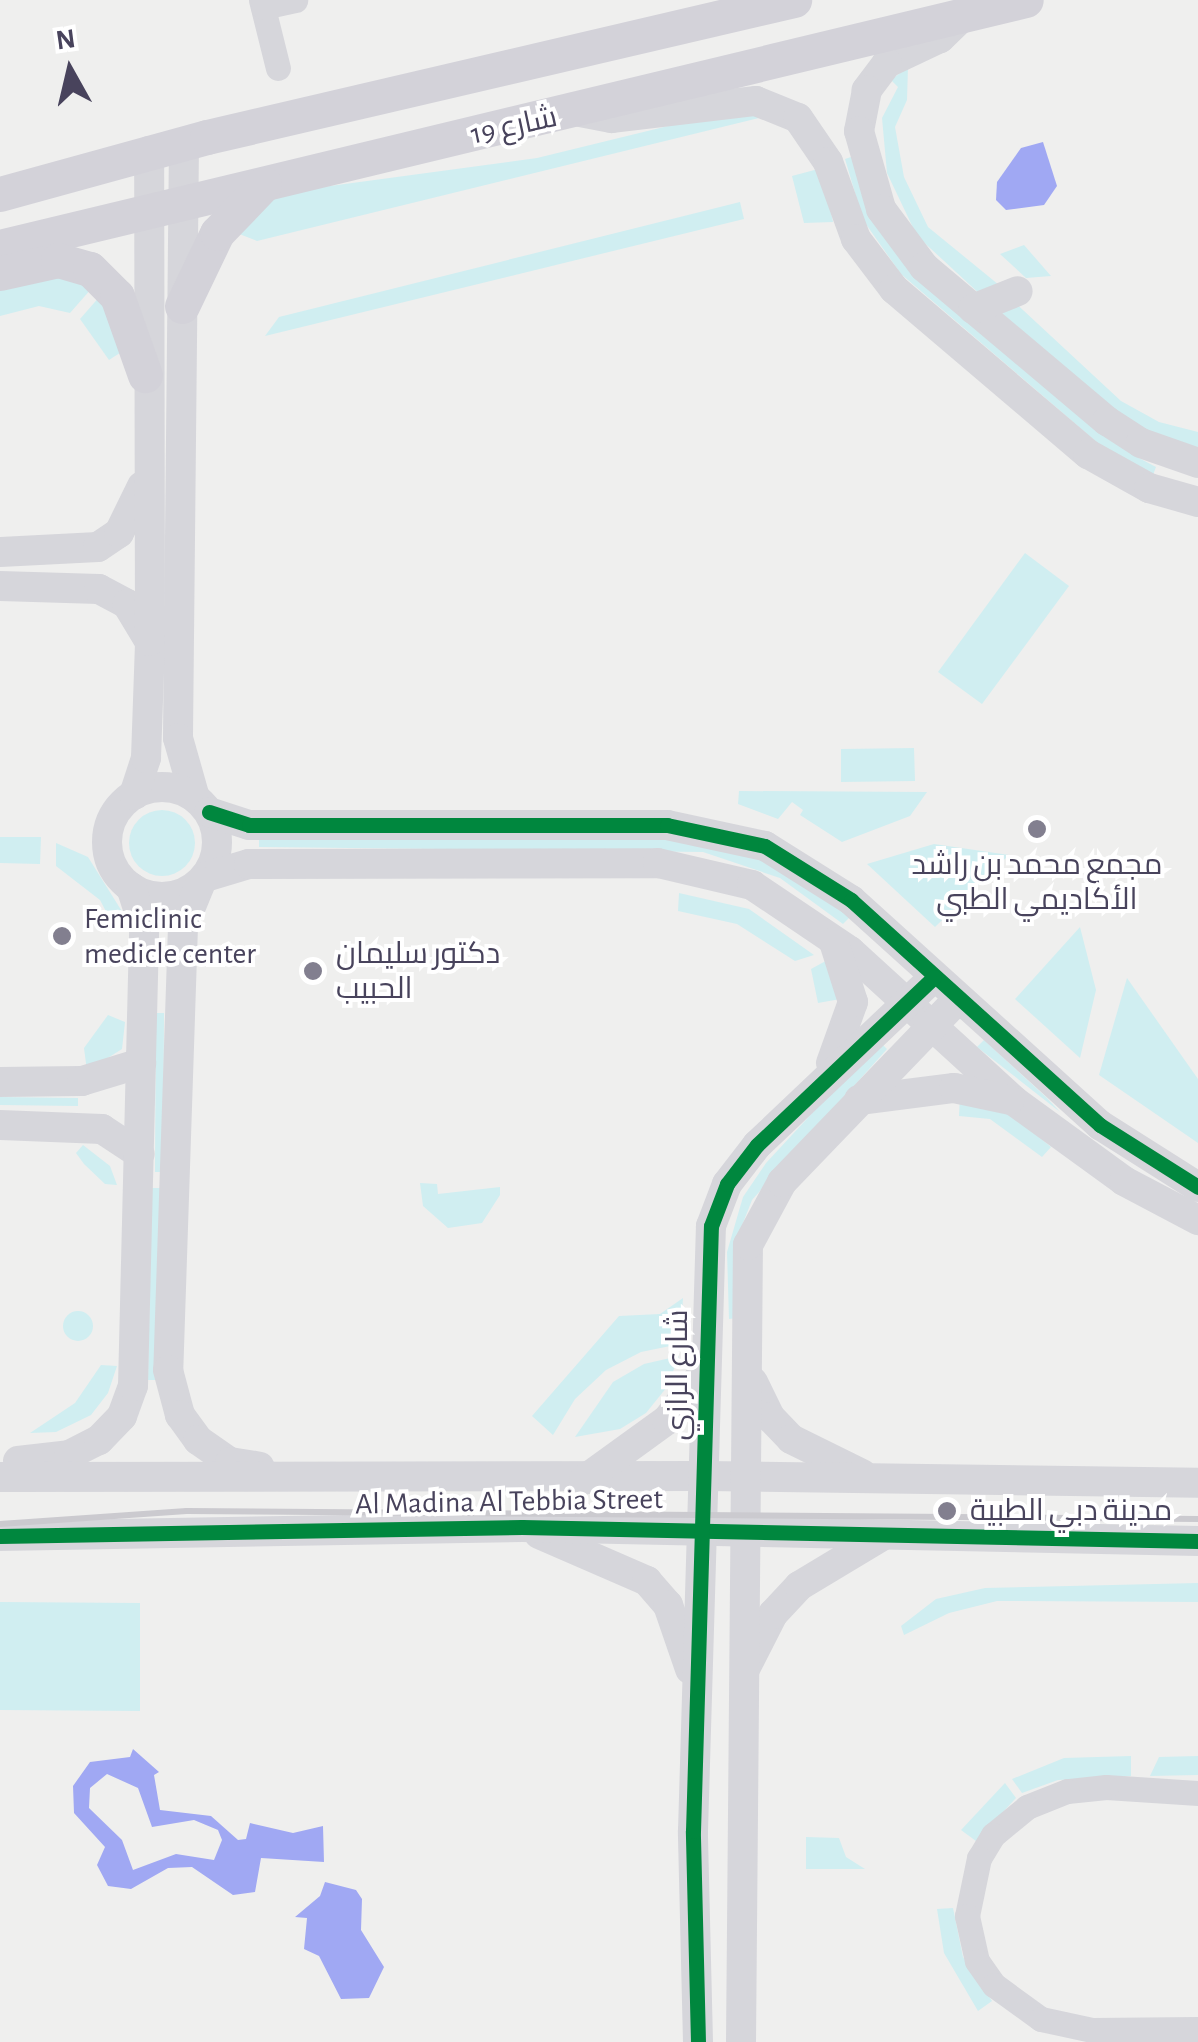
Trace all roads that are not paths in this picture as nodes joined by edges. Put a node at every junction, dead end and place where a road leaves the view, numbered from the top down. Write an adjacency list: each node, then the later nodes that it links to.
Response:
1 (295, 0): 5 (street)
2 (690, 0): 7 (main road)
3 (794, 0): 7 (main road, شارع 19)
4 (1026, 0): 6 (main road, شارع 19)
5 (262, 4): 8 (street)
6 (962, 16): 9 (main road, شارع 19); 20 (street)
7 (721, 17): 10 (main road, شارع 19)
8 (278, 68)
9 (580, 112): 12 (main road, شارع 19); 24 (street)
10 (184, 142): 11 (main road, شارع 19); 14 (street)
11 (149, 151): 13 (main road, شارع 19); 15 (street)
12 (268, 179): 14 (main road, شارع 19); 19 (main road)
13 (0, 194)
14 (184, 200): 15 (main road, شارع 19); 19 (street)
15 (148, 210): 16 (main road, شارع 19); 21 (street)
16 (0, 247)
17 (0, 273): 21 (main road)
18 (1018, 291): 20 (street)
19 (182, 306): 29 (street)
20 (973, 309): 22 (street)
21 (145, 375): 23 (street)
22 (1198, 463)
23 (146, 480): 25 (street); 27 (street)
24 (1198, 502)
25 (0, 552)
26 (0, 586): 27 (street)
27 (150, 642): 28 (street)
28 (134, 795): 29 (street); 31 (street)
29 (202, 805): 30 (street); 33 (street)
30 (203, 879): 31 (street); 32 (street); 52 (street)
31 (131, 887): 37 (street)
32 (831, 935): 35 (street); 38 (street)
33 (934, 976): 34 (street); 35 (street, شارع الرازي)
34 (958, 1000): 36 (street); 44 (street)
35 (908, 1001): 36 (street); 38 (street, شارع الرازي)
36 (932, 1025): 40 (street); 41 (street)
37 (141, 1063): 39 (street); 43 (street)
38 (822, 1080): 47 (street, شارع الرازي)
39 (0, 1082)
40 (856, 1101): 41 (street); 46 (street)
41 (1014, 1101): 45 (street)
42 (0, 1124): 43 (street)
43 (140, 1154): 48 (street)
44 (1198, 1187)
45 (1198, 1220)
46 (746, 1367): 50 (street); 54 (street)
47 (706, 1369): 49 (street, شارع الرازي); 53 (street)
48 (0, 1463)
49 (706, 1476): 50 (street, Al Madina Al Tebbia Street); 53 (street, Al Madina Al Tebbia Street); 57 (street, شارع الرازي)
50 (749, 1476): 54 (street, Al Madina Al Tebbia Street); 58 (street)
51 (0, 1478): 52 (street, Al Madina Al Tebbia Street)
52 (295, 1478): 53 (street, Al Madina Al Tebbia Street)
53 (584, 1480)
54 (879, 1481): 55 (street, Al Madina Al Tebbia Street)
55 (1198, 1484)
56 (522, 1526): 57 (street, Al Madina Al Tebbia Street); 60 (street, Al Madina Al Tebbia Street); 63 (street)
57 (704, 1528): 58 (street, Al Madina Al Tebbia Street); 63 (street, شارع الرازي)
58 (745, 1528): 59 (street, Al Madina Al Tebbia Street); 62 (street)
59 (885, 1534): 61 (street, Al Madina Al Tebbia Street); 62 (street)
60 (0, 1536)
61 (1198, 1540)
62 (741, 1676): 67 (street)
63 (698, 1718): 66 (street, شارع الرازي)
64 (1198, 1793): 65 (street)
65 (1198, 2029)
66 (698, 2042)
67 (742, 2042)

